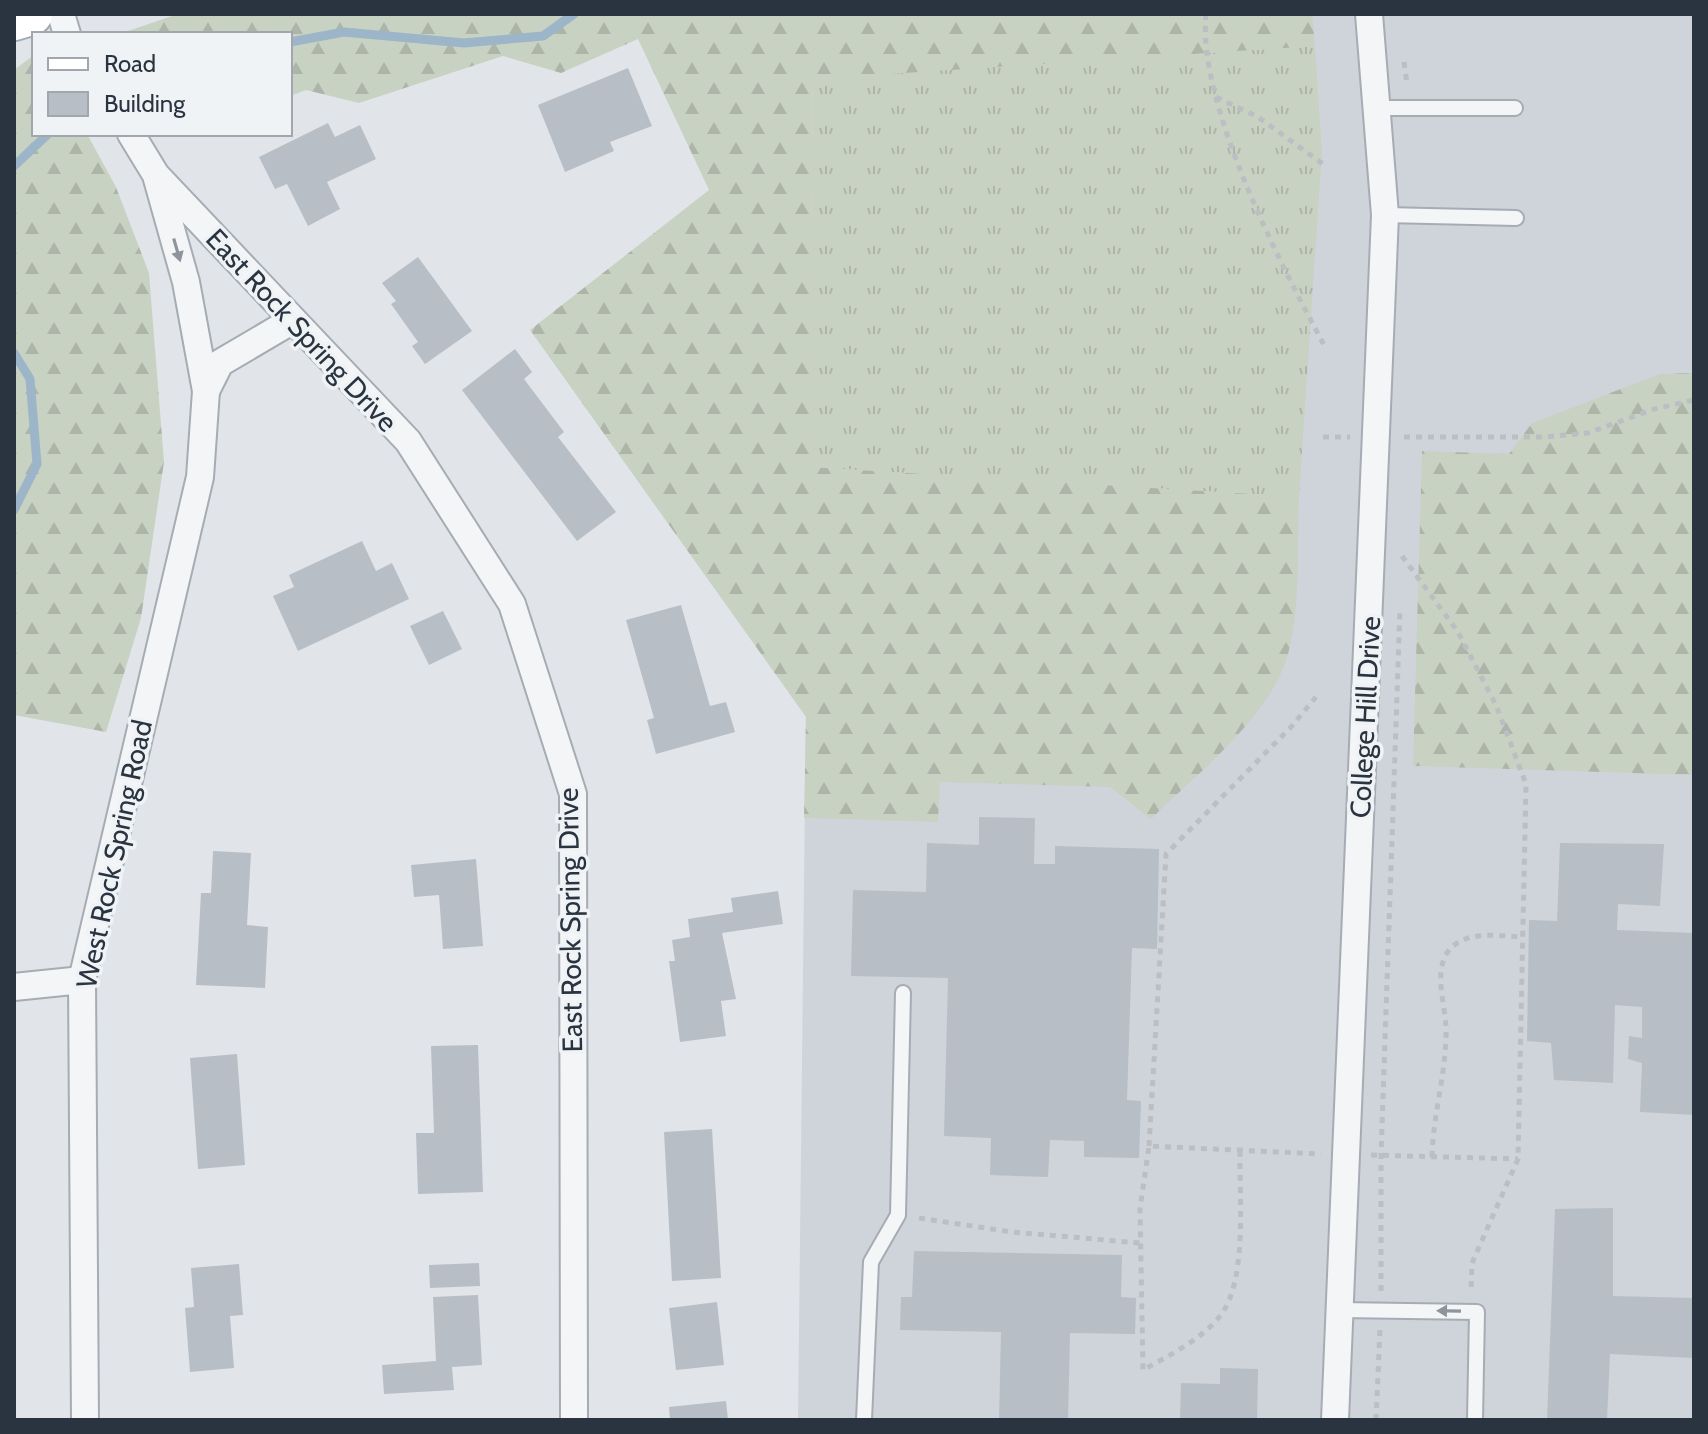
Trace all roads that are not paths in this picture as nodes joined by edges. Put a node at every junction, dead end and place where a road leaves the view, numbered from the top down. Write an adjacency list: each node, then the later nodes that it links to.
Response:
1 (31, 14): 3 (main road)
2 (1369, 14): 4 (street, College Hill Drive)
3 (14, 19)
4 (1379, 108): 5 (lane); 8 (street, College Hill Drive)
5 (1515, 108)
6 (132, 136): 7 (street, East Rock Spring Drive)
7 (156, 175): 10 (street, East Rock Spring Drive); 11 (street, West Rock Spring Road, one-way to 11)
8 (1385, 215): 9 (lane); 15 (street, College Hill Drive)
9 (1516, 218)
10 (293, 320): 11 (street, West Rock Spring Road); 17 (street, East Rock Spring Drive)
11 (206, 391): 12 (street, West Rock Spring Road)
12 (82, 980): 13 (street); 16 (street, West Rock Spring Road)
13 (14, 987)
14 (903, 993): 18 (lane)
15 (1339, 1310): 19 (street, College Hill Drive); 20 (lane, one-way to 15)
16 (85, 1420)
17 (574, 1420)
18 (864, 1420)
19 (1335, 1420)
20 (1475, 1420)

